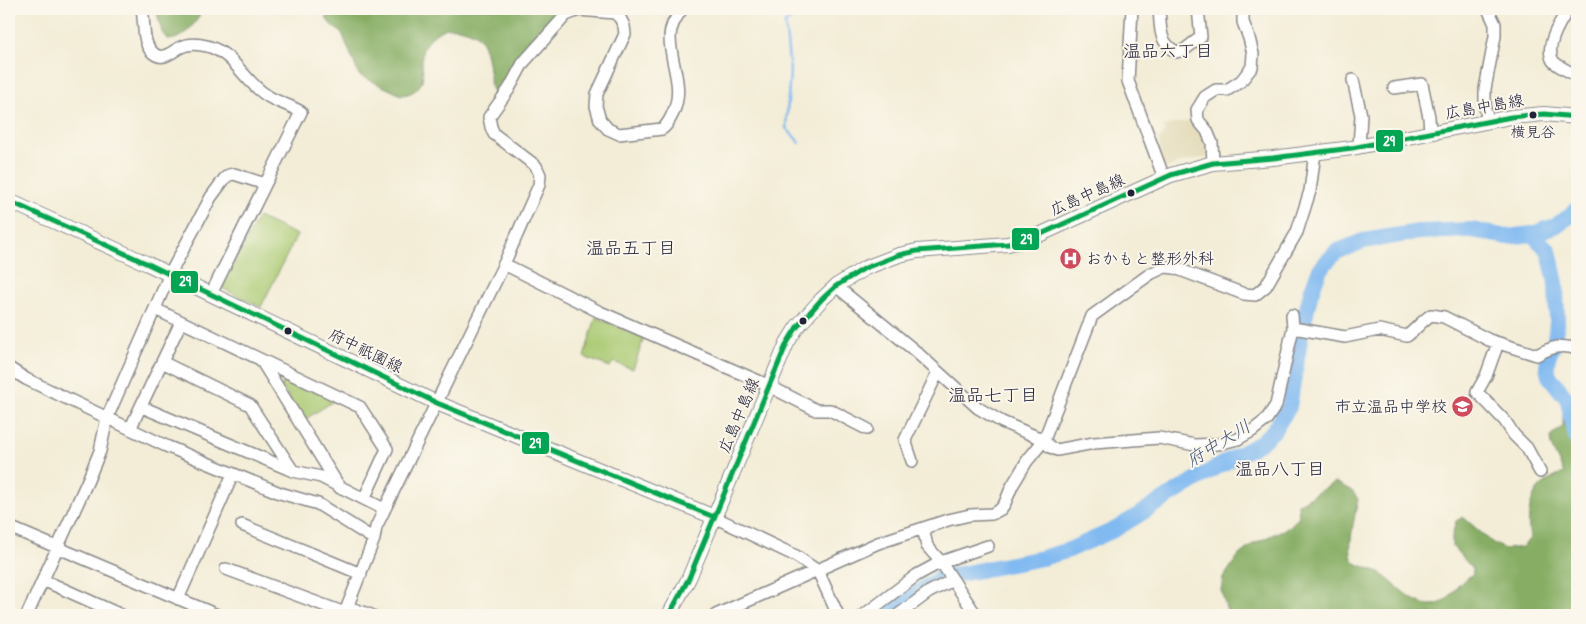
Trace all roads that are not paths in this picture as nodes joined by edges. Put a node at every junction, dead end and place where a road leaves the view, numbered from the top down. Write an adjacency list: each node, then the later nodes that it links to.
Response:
1 (142, 9): 19 (street)
2 (682, 9): 21 (street)
3 (1132, 9): 18 (street)
4 (1159, 9): 5 (street)
5 (1198, 9)
6 (1243, 9): 17 (street)
7 (1488, 9): 13 (street)
8 (1568, 9): 9 (street)
9 (1577, 76)
10 (1353, 80): 15 (street)
11 (1394, 88): 14 (street)
12 (1576, 113): 13 (main road, 広島中島線)
13 (1488, 121): 14 (main road, 広島中島線)
14 (1430, 133): 15 (main road, 広島中島線)
15 (1359, 147): 16 (main road, 広島中島線)
16 (1315, 153): 17 (main road, 広島中島線); 41 (street)
17 (1213, 163): 18 (main road, 広島中島線)
18 (1164, 178): 23 (main road, 広島中島線)
19 (265, 184): 22 (street); 24 (street)
20 (9, 201): 22 (main road, 府中祇園線)
21 (504, 264): 35 (street); 36 (street)
22 (170, 274): 24 (main road, 府中祇園線); 25 (street)
23 (836, 286): 34 (street); 35 (main road, 広島中島線)
24 (211, 294): 36 (main road, 府中祇園線)
25 (154, 309): 27 (street); 38 (street)
26 (1292, 315): 28 (street)
27 (181, 322): 31 (street); 32 (street)
28 (1294, 329): 29 (street); 41 (street)
29 (1498, 343): 30 (street); 44 (street)
30 (1577, 348)
31 (261, 360): 46 (street); 47 (street)
32 (162, 362): 37 (street); 43 (street)
33 (9, 368): 38 (street)
34 (938, 372): 41 (street); 42 (street)
35 (769, 386): 40 (street); 49 (main road, 広島中島線)
36 (437, 403): 48 (street); 49 (main road, 府中祇園線)
37 (142, 407): 39 (street); 43 (street)
38 (107, 418): 39 (street); 55 (street)
39 (130, 429): 45 (street)
40 (867, 429)
41 (1044, 440): 52 (street)
42 (912, 461)
43 (292, 471): 46 (street)
44 (1540, 472)
45 (233, 474): 53 (street); 62 (street)
46 (341, 488): 47 (street)
47 (364, 499): 48 (street)
48 (384, 510): 53 (street)
49 (714, 517): 58 (street); 68 (main road, 広島中島線)
50 (242, 525): 59 (street)
51 (9, 526): 55 (street)
52 (923, 528): 56 (street); 58 (street)
53 (374, 538): 59 (street)
54 (988, 546): 56 (street)
55 (58, 548): 60 (street); 62 (street)
56 (940, 562): 61 (street); 71 (street)
57 (226, 569): 63 (street)
58 (818, 570): 69 (street); 70 (street)
59 (360, 574): 63 (street)
60 (43, 580): 64 (street); 65 (street)
61 (953, 580): 72 (street); 73 (street)
62 (178, 599): 66 (street)
63 (346, 612): 67 (street)
64 (27, 615)
65 (121, 615)
66 (217, 615)
67 (371, 615)
68 (669, 615)
69 (716, 615)
70 (838, 615)
71 (864, 615)
72 (898, 615)
73 (976, 615)

